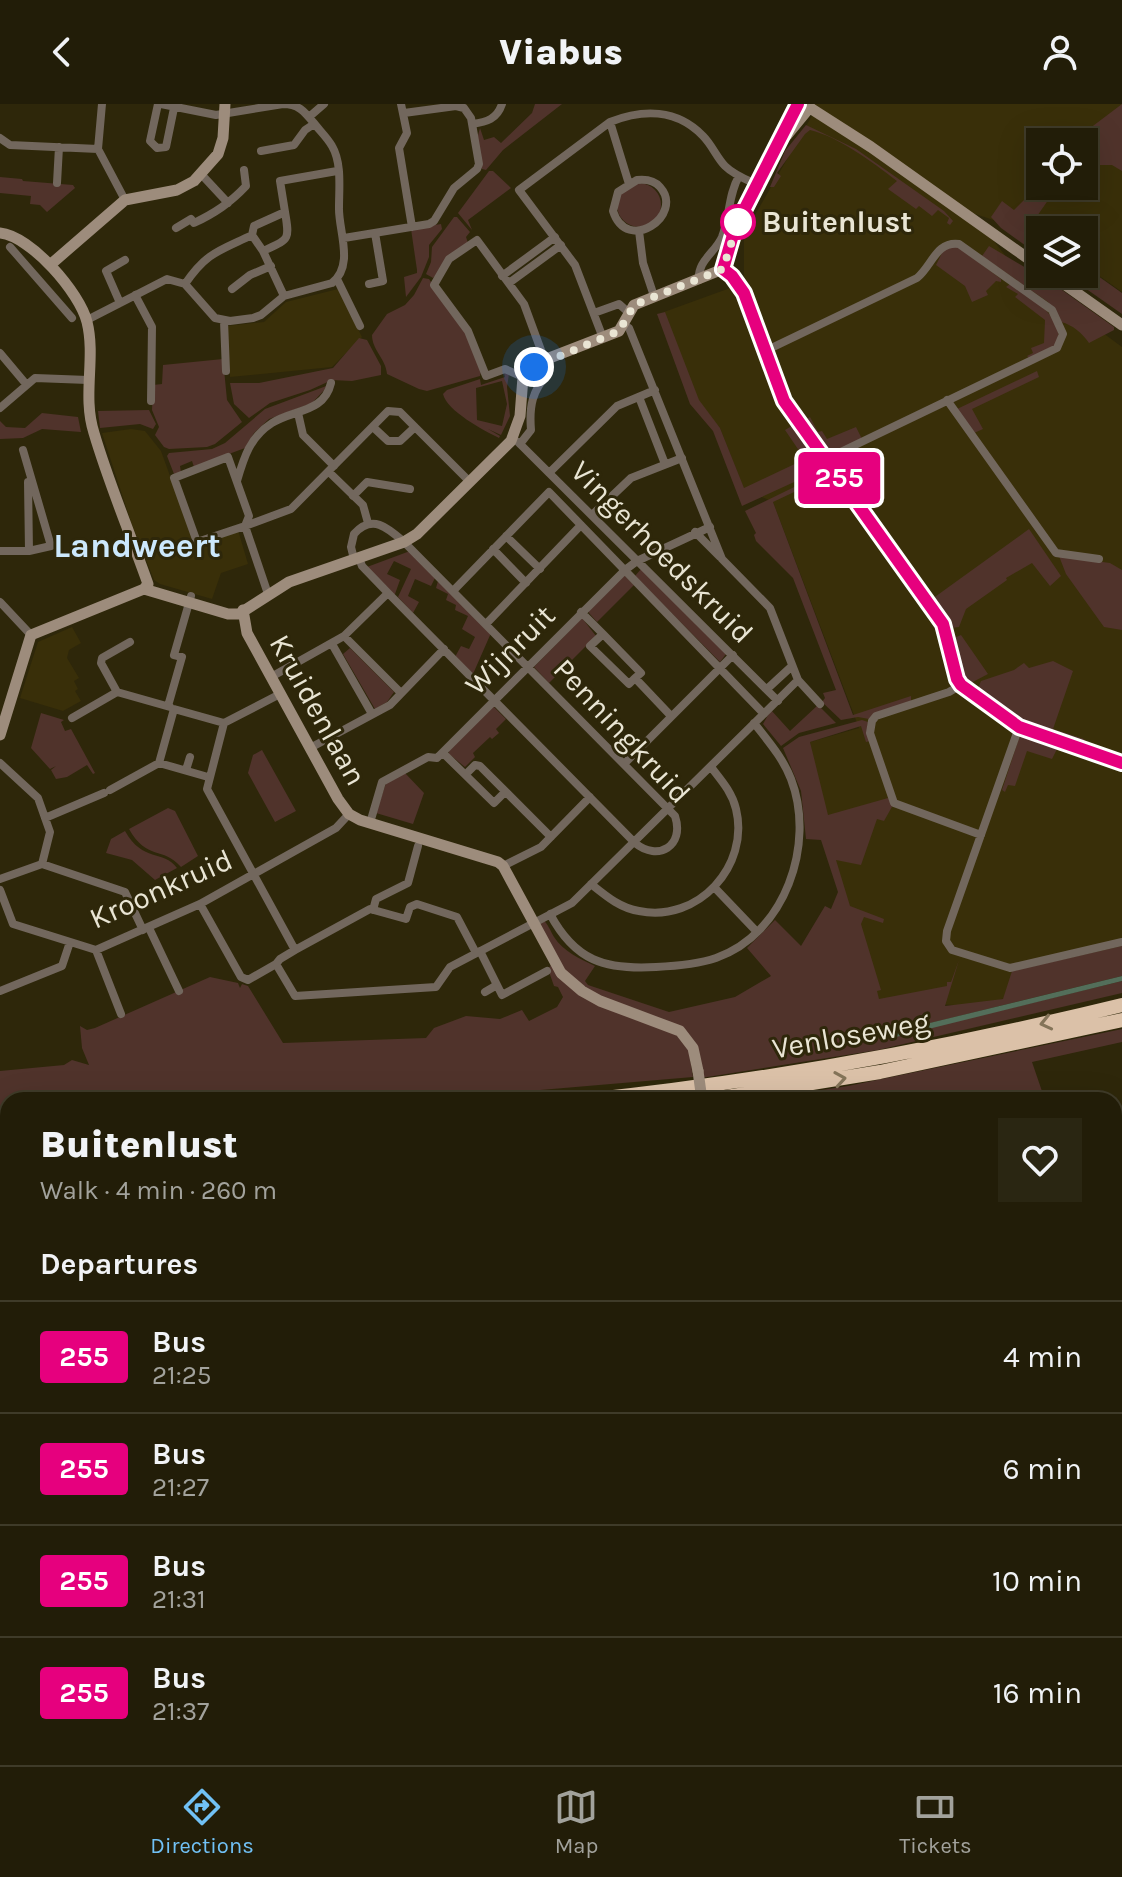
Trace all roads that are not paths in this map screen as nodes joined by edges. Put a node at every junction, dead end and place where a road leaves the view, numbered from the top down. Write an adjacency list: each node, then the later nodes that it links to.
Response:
1 (102, 104): 16 (street)
2 (159, 104): 7 (street); 7 (street)
3 (206, 104): 10 (street)
4 (324, 104): 11 (street)
5 (502, 104): 13 (street)
6 (806, 105): 24 (street); 38 (street)
7 (174, 108): 10 (street)
8 (225, 109): 10 (street); 11 (street); 20 (street)
9 (403, 109): 13 (street); 28 (street)
10 (206, 114)
11 (311, 120): 17 (street); 19 (street)
12 (610, 122): 21 (street); 23 (street); 35 (street)
13 (472, 124): 28 (street)
14 (0, 138): 15 (street)
15 (59, 147): 16 (street); 22 (street)
16 (98, 149): 25 (street)
17 (261, 151)
18 (244, 170): 26 (street)
19 (337, 171): 27 (street); 34 (street)
20 (201, 174): 25 (street); 26 (street)
21 (739, 176): 24 (street); 45 (street)
22 (57, 183)
23 (629, 184): 30 (street); 30 (street)
24 (758, 185): 42 (street)
25 (125, 200): 40 (street)
26 (228, 203): 29 (street)
27 (285, 212): 33 (street); 37 (street)
28 (412, 227): 32 (street)
29 (176, 228)
30 (639, 231): 54 (street)
31 (0, 233): 40 (street)
32 (375, 233): 34 (street); 47 (street)
33 (252, 235): 37 (street); 46 (street)
34 (344, 238): 43 (street)
35 (558, 241): 44 (street); 57 (street)
36 (10, 247): 51 (street)
37 (263, 251): 41 (street)
38 (1026, 257)
39 (125, 260): 55 (street)
40 (50, 265): 48 (street)
41 (271, 266): 50 (street); 53 (street)
42 (723, 269): 45 (street); 65 (street)
43 (337, 279): 53 (street); 63 (street)
44 (505, 279): 67 (street); 69 (street)
45 (699, 280): 54 (street)
46 (185, 284): 52 (street); 60 (street)
47 (369, 284)
48 (64, 285): 51 (street); 59 (street)
49 (1070, 288): 62 (street)
50 (232, 289)
51 (52, 295): 58 (street)
52 (135, 295): 55 (street); 76 (street)
53 (284, 296): 60 (street)
54 (654, 296): 56 (street)
55 (120, 303): 59 (street)
56 (628, 312): 57 (street); 61 (street)
57 (594, 313): 64 (street)
58 (72, 318)
59 (87, 320): 70 (street)
60 (224, 321): 68 (street)
61 (623, 324): 64 (street); 73 (street)
62 (1122, 325)
63 (360, 326)
64 (603, 338): 67 (street)
65 (765, 351): 75 (street); 86 (street)
66 (0, 353): 72 (street)
67 (544, 360): 69 (street); 81 (street)
68 (226, 371)
69 (521, 376): 81 (street)
70 (88, 380): 72 (street); 113 (street)
71 (331, 383): 78 (street)
72 (26, 384): 77 (street)
73 (655, 390): 74 (street); 85 (street)
74 (639, 397): 87 (street); 89 (street)
75 (947, 400): 86 (street); 108 (street)
76 (151, 401)
77 (0, 408)
78 (298, 413): 83 (street); 88 (street)
79 (373, 427): 80 (street); 80 (street); 88 (street)
80 (415, 427): 92 (street)
81 (516, 441): 89 (street, Vingerhoedskruid); 92 (street)
82 (23, 450): 90 (street)
83 (245, 451): 84 (street); 91 (street)
84 (228, 457): 91 (street); 98 (street)
85 (682, 458): 87 (street); 99 (street)
86 (826, 459): 135 (street)
87 (665, 464): 95 (street)
88 (331, 469): 94 (street); 98 (street)
89 (549, 473): 95 (street, Vingerhoedskruid)
90 (30, 478): 105 (street); 105 (street)
91 (237, 481): 98 (street)
92 (469, 481): 102 (street)
93 (410, 489): 94 (street)
94 (353, 496): 96 (street)
95 (592, 515): 109 (street, Vingerhoedskruid)
96 (368, 523): 102 (street, Penningkruid); 106 (street)
97 (581, 525): 101 (street, Vingerhoedskruid); 110 (street); 111 (street, Vingerhoedskruid)
98 (245, 526): 116 (street)
99 (710, 527): 100 (street, Wijnruit); 107 (street)
100 (695, 532): 107 (street); 109 (street, Wijnruit)
101 (506, 536): 103 (street); 110 (street)
102 (404, 542): 106 (street); 114 (street, Penningkruid)
103 (493, 549): 112 (street); 114 (street)
104 (0, 551): 105 (street)
105 (29, 551)
106 (357, 558): 115 (street); 116 (street)
107 (722, 559): 130 (street)
108 (1099, 559)
109 (637, 561): 111 (street, Wijnruit); 128 (street, Vingerhoedskruid)
110 (540, 569): 112 (street)
111 (625, 570): 120 (street, Wijnruit); 131 (street, Vingerhoedskruid)
112 (526, 583): 121 (street)
113 (146, 586): 117 (street, Kruidenlaan); 123 (street)
114 (453, 591): 121 (street, Penningkruid)
115 (388, 593): 124 (street); 127 (street)
116 (268, 594): 119 (street)
117 (190, 600): 119 (street, Kruidenlaan); 143 (street)
118 (0, 602): 123 (street)
119 (243, 610): 132 (street, Kruidenlaan)
120 (581, 612): 122 (street); 129 (street, Wijnruit)
121 (486, 624): 129 (street, Penningkruid)
122 (603, 634): 133 (street); 133 (street)
123 (31, 635): 151 (street)
124 (344, 636): 126 (street); 138 (street)
125 (130, 642): 137 (street)
126 (332, 644): 132 (street); 144 (street)
127 (444, 649): 138 (street); 140 (street)
128 (733, 655): 131 (street); 136 (street, Vingerhoedskruid)
129 (527, 666): 140 (street, Wijnruit); 158 (street, Penningkruid)
130 (792, 666): 134 (street); 136 (street)
131 (719, 669): 145 (street, Vingerhoedskruid); 146 (street)
132 (271, 677): 139 (street, Kruidenlaan)
133 (635, 678): 146 (street)
134 (798, 680): 141 (street); 142 (street)
135 (961, 685): 150 (street); 169 (street)
136 (767, 689): 141 (street, Vingerhoedskruid)
137 (117, 692): 143 (street); 147 (street)
138 (401, 693): 144 (street)
139 (280, 694): 148 (street); 152 (street, Kruidenlaan)
140 (494, 699): 153 (street, Wijnruit); 164 (street)
141 (778, 701): 145 (street)
142 (820, 704)
143 (171, 708): 148 (street); 156 (street)
144 (372, 714): 152 (street)
145 (764, 714): 149 (street)
146 (671, 716): 158 (street)
147 (72, 718)
148 (224, 723): 162 (street)
149 (754, 723): 159 (street); 185 (street)
150 (1019, 727): 157 (street); 169 (street)
151 (0, 735)
152 (310, 748): 166 (street, Kruidenlaan)
153 (443, 753): 161 (street); 168 (street, Wijnruit)
154 (190, 757): 160 (street)
155 (0, 763): 167 (street)
156 (159, 763): 160 (street); 167 (street)
157 (1122, 763)
158 (624, 764): 165 (street, Penningkruid)
159 (711, 767): 165 (street); 178 (street)
160 (186, 770): 162 (street)
161 (466, 774): 163 (street); 163 (street)
162 (208, 777): 175 (street)
163 (505, 792): 170 (street)
164 (590, 797): 170 (street); 171 (street)
165 (668, 808): 171 (street); 171 (street, Penningkruid)
166 (349, 814): 168 (street, Kruidenlaan); 175 (street, Kroonkruid)
167 (45, 818): 173 (street)
168 (370, 823): 174 (street, Kruidenlaan)
169 (981, 835): 187 (street)
170 (551, 837): 174 (street)
171 (635, 843): 177 (street)
172 (418, 846): 181 (street)
173 (42, 864): 176 (street); 184 (street)
174 (503, 866): 183 (street)
175 (253, 874): 180 (street, Kroonkruid); 189 (street)
176 (0, 879)
177 (591, 884): 178 (street); 182 (street)
178 (715, 888): 185 (street)
179 (0, 890): 186 (street, Kroonkruid)
180 (200, 904): 184 (street, Kroonkruid); 191 (street)
181 (373, 910): 189 (street); 190 (street)
182 (550, 914): 183 (street); 185 (street)
183 (533, 923): 190 (street); 201 (street, bridge)
184 (146, 929): 188 (street, Kroonkruid); 195 (street)
185 (757, 932)
186 (70, 942): 188 (street, Kroonkruid); 194 (street)
187 (1122, 942)
188 (96, 950): 198 (street)
189 (295, 950): 191 (street)
190 (478, 952): 191 (street); 193 (street)
191 (276, 964)
192 (547, 971): 193 (street)
193 (497, 985): 196 (street)
194 (0, 991)
195 (179, 991)
196 (485, 992)
197 (1122, 1005): 200 (highway, Venloseweg, one-way to 200)
198 (121, 1014)
199 (1122, 1020): 202 (highway, Venloseweg, one-way to 199)
200 (660, 1092)
201 (703, 1092)
202 (755, 1092)

